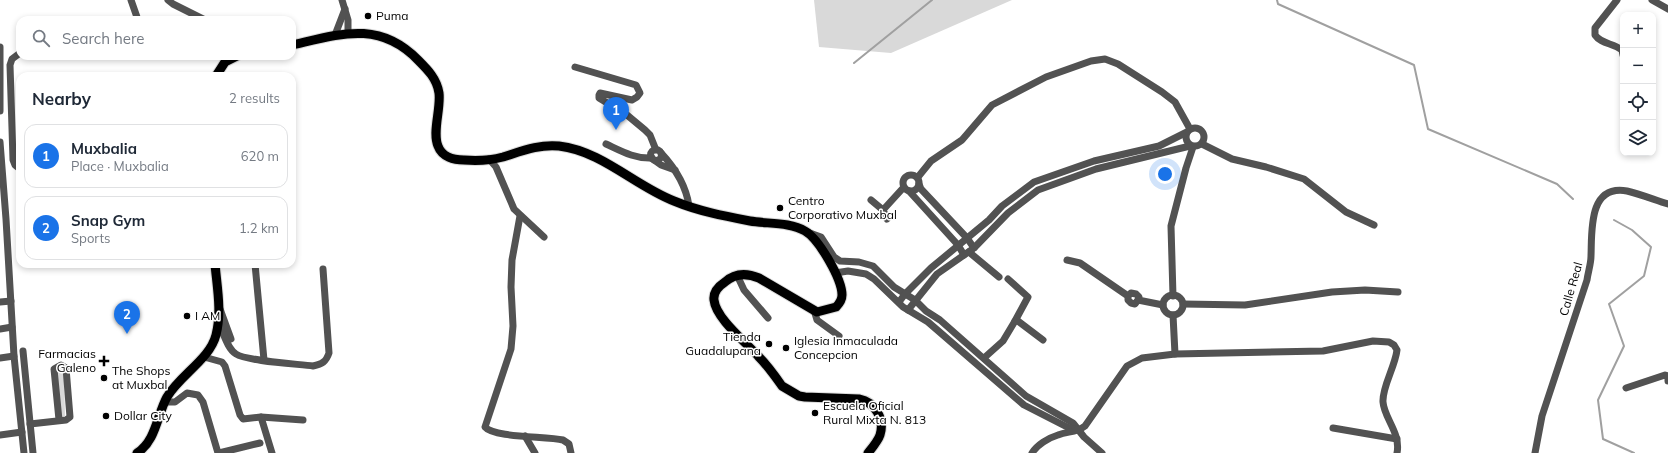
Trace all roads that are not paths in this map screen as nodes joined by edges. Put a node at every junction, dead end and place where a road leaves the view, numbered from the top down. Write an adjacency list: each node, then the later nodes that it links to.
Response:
1 (132, 0): 8 (street)
2 (168, 0): 9 (street)
3 (342, 0): 6 (street)
4 (1617, 0): 14 (street)
5 (1652, 0): 7 (street)
6 (345, 9): 10 (street); 11 (street)
7 (1668, 9)
8 (137, 16)
9 (198, 16)
10 (348, 34): 11 (main road); 26 (main road)
11 (335, 35): 12 (main road)
12 (296, 44)
13 (0, 47): 19 (street)
14 (1620, 48)
15 (16, 56): 28 (street)
16 (228, 60): 18 (main road)
17 (575, 67): 25 (street)
18 (218, 72)
19 (0, 111)
20 (1188, 131): 23 (street); 24 (street); 30 (street); 42 (street)
21 (0, 142): 38 (street)
22 (606, 144): 27 (street)
23 (1202, 144): 24 (street); 39 (street)
24 (1192, 146): 44 (street); 56 (street)
25 (658, 151): 27 (street); 29 (street)
26 (488, 159): 34 (main road); 36 (street)
27 (653, 159): 29 (street)
28 (16, 166)
29 (676, 170): 34 (street)
30 (919, 181): 31 (street); 31 (street); 42 (street)
31 (906, 189): 35 (street); 43 (street)
32 (871, 200): 35 (street)
33 (1668, 204): 107 (street, Calle Real)
34 (689, 206): 40 (main road)
35 (883, 210): 37 (street)
36 (520, 216): 41 (street); 93 (street)
37 (887, 219)
38 (3, 220): 45 (street)
39 (1374, 225)
40 (807, 232): 50 (main road); 55 (street)
41 (544, 237)
42 (967, 238): 43 (street); 44 (street)
43 (958, 245): 44 (street); 55 (street)
44 (969, 251): 52 (street); 57 (street)
45 (4, 253): 58 (street)
46 (1067, 260): 62 (street)
47 (215, 268): 63 (main road)
48 (255, 268): 81 (street)
49 (323, 269): 81 (street)
50 (835, 273): 60 (street); 64 (main road)
51 (737, 275): 64 (main road); 67 (street); 103 (main road)
52 (999, 276)
53 (1008, 279): 68 (street)
54 (1398, 292): 61 (street)
55 (905, 294): 57 (street); 60 (street)
56 (1173, 296): 61 (street); 62 (street)
57 (915, 300): 65 (street); 80 (street)
58 (10, 301): 59 (street); 70 (street)
59 (0, 302)
60 (899, 302): 65 (street)
61 (1183, 304): 66 (street)
62 (1163, 305): 66 (street)
63 (220, 308): 69 (main road); 77 (street)
64 (814, 310): 72 (street)
65 (908, 310): 90 (street)
66 (1173, 315): 75 (street)
67 (768, 318)
68 (1014, 321): 73 (street); 80 (street)
69 (218, 322): 77 (street); 78 (main road)
70 (12, 327): 71 (street); 76 (street)
71 (0, 329)
72 (839, 336)
73 (1043, 340)
74 (23, 351): 88 (street)
75 (1175, 354): 90 (street); 94 (street)
76 (14, 356): 79 (street); 91 (street)
77 (241, 356): 81 (street)
78 (204, 357): 84 (main road); 85 (street)
79 (0, 358)
80 (984, 358): 90 (street)
81 (264, 360)
82 (1668, 381): 83 (street)
83 (1626, 388)
84 (165, 402): 98 (main road); 99 (street)
85 (261, 417): 87 (street); 100 (street)
86 (59, 420): 86 (street); 88 (street)
87 (303, 420)
88 (30, 424): 97 (street)
89 (1333, 428): 94 (street)
90 (1079, 431): 104 (street); 105 (street)
91 (22, 432): 92 (street); 96 (street)
92 (0, 435)
93 (525, 436): 101 (street); 102 (street)
94 (1397, 440): 106 (street)
95 (260, 443): 99 (street)
96 (24, 453)
97 (33, 453)
98 (138, 453)
99 (218, 453)
100 (272, 453)
101 (535, 453)
102 (571, 453)
103 (868, 453)
104 (1032, 453)
105 (1102, 453)
106 (1396, 453)
107 (1535, 453)

